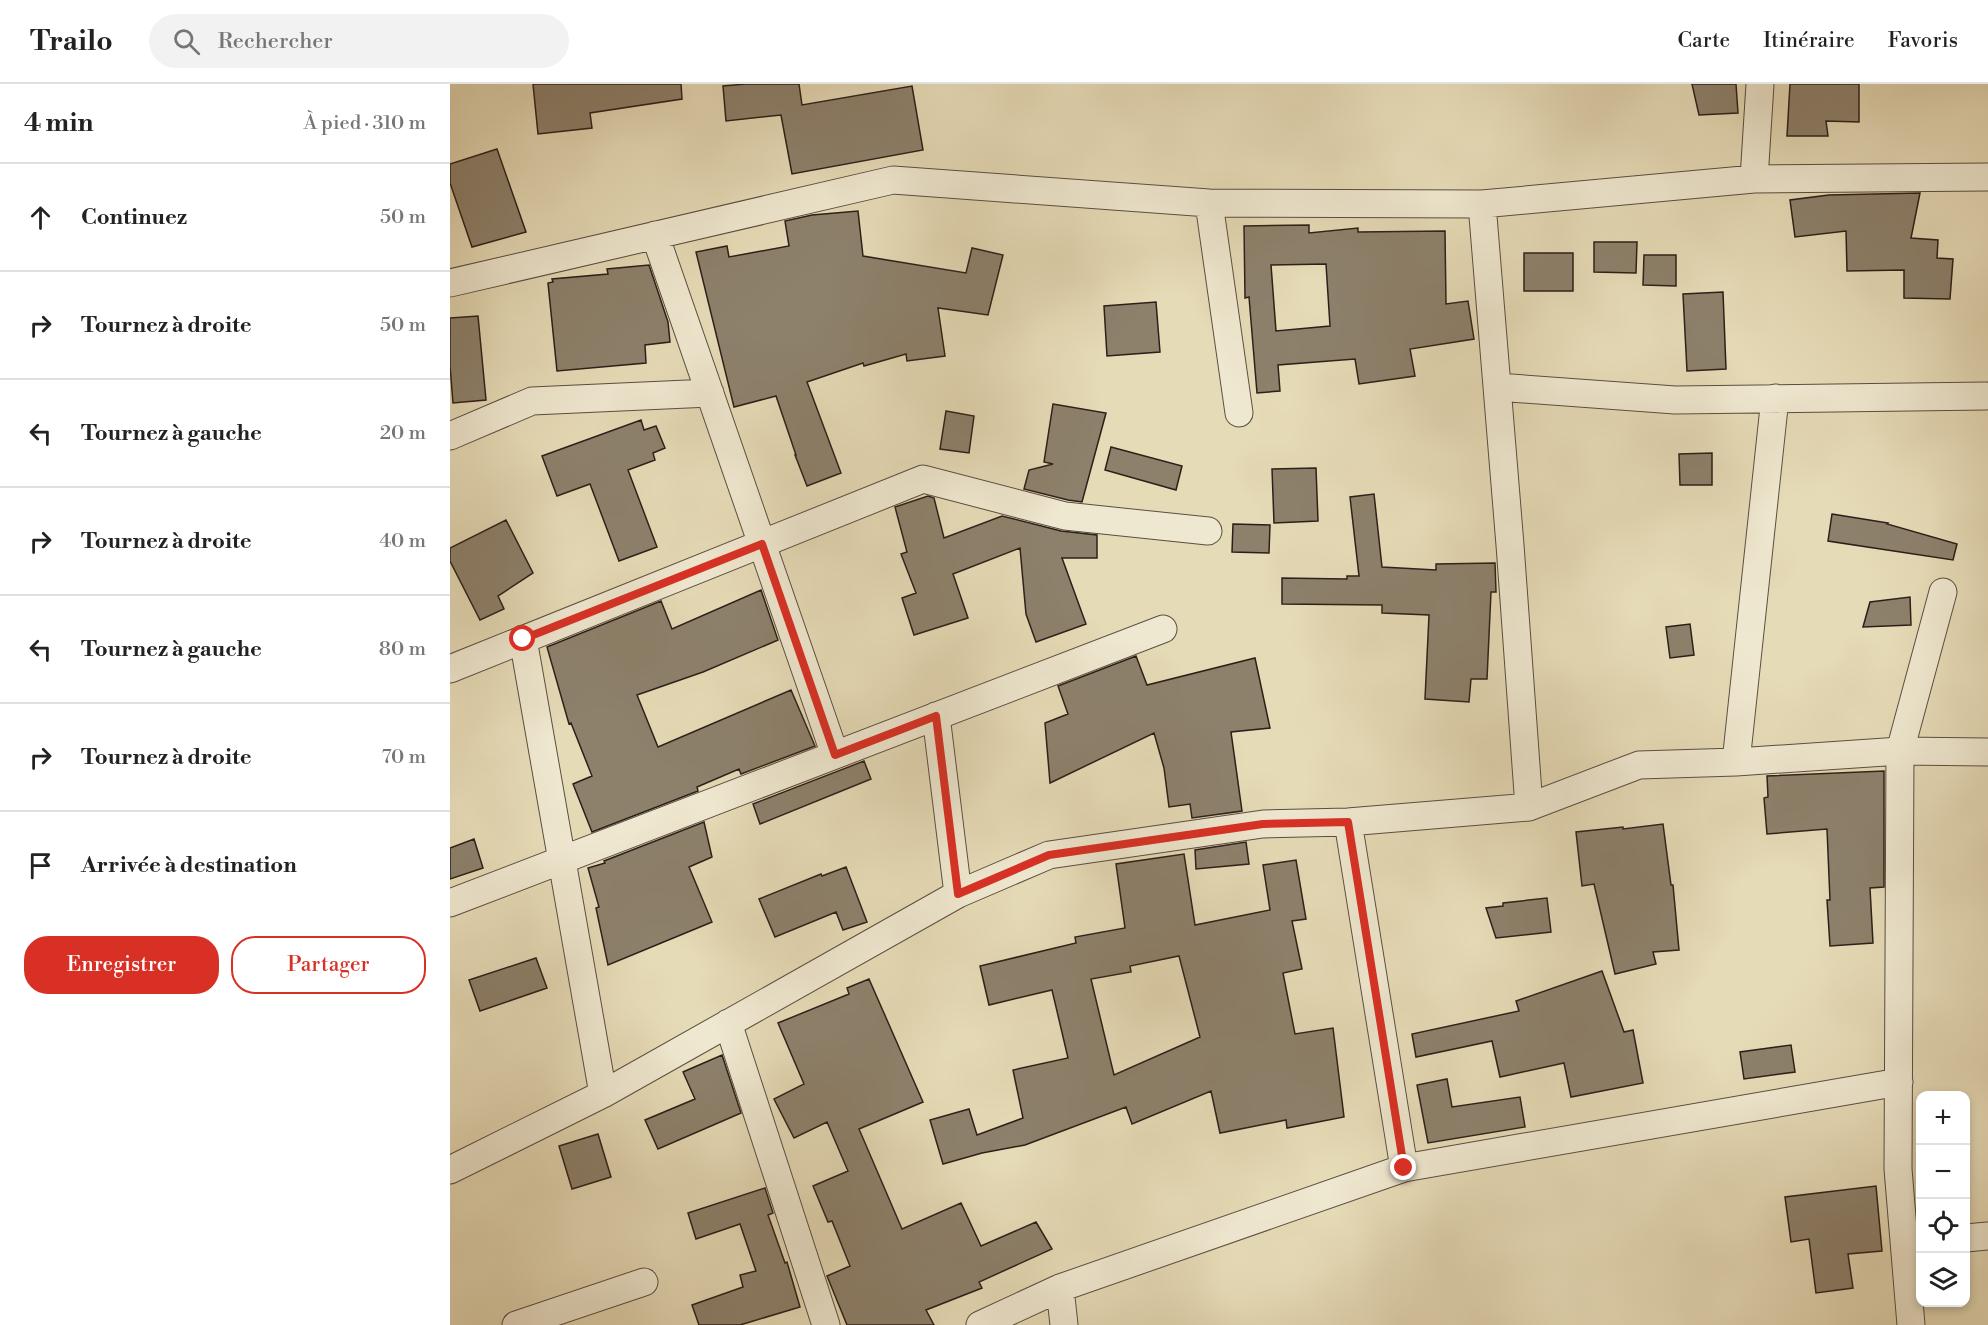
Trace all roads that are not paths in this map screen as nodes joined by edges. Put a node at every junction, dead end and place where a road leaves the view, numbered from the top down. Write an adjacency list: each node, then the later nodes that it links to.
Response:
1 (1760, 84): 3 (street)
2 (1988, 177): 3 (street)
3 (1754, 179): 5 (street)
4 (1209, 203): 5 (street); 6 (street); 12 (street)
5 (1482, 204): 8 (street)
6 (655, 235): 7 (street); 9 (street)
7 (450, 283)
8 (1497, 387): 11 (street); 25 (street)
9 (710, 393): 13 (street); 15 (street)
10 (1986, 396): 11 (street)
11 (1775, 398): 24 (street)
12 (1239, 413)
13 (450, 436)
14 (1208, 531): 15 (street)
15 (762, 544): 18 (street); 23 (street)
16 (1942, 592): 21 (street)
17 (1163, 629): 20 (street)
18 (523, 639): 19 (street); 27 (street)
19 (450, 669)
20 (936, 716): 23 (street); 28 (street)
21 (1900, 751): 22 (street); 24 (street); 31 (street)
22 (1988, 752)
23 (835, 755): 27 (street)
24 (1736, 762): 25 (street)
25 (1529, 807): 26 (street)
26 (1348, 822): 28 (street); 33 (street)
27 (562, 860): 29 (street); 32 (street)
28 (958, 894): 30 (street)
29 (450, 903)
30 (728, 1023): 32 (street); 41 (street)
31 (1899, 1082): 33 (street); 37 (street)
32 (603, 1094): 34 (street)
33 (1404, 1168): 39 (street)
34 (450, 1170)
35 (1988, 1236): 36 (street)
36 (1970, 1238)
37 (1913, 1244): 44 (street)
38 (644, 1282): 40 (street)
39 (1060, 1288): 42 (street); 43 (street)
40 (516, 1325)
41 (826, 1325)
42 (980, 1325)
43 (1064, 1325)
44 (1911, 1325)

